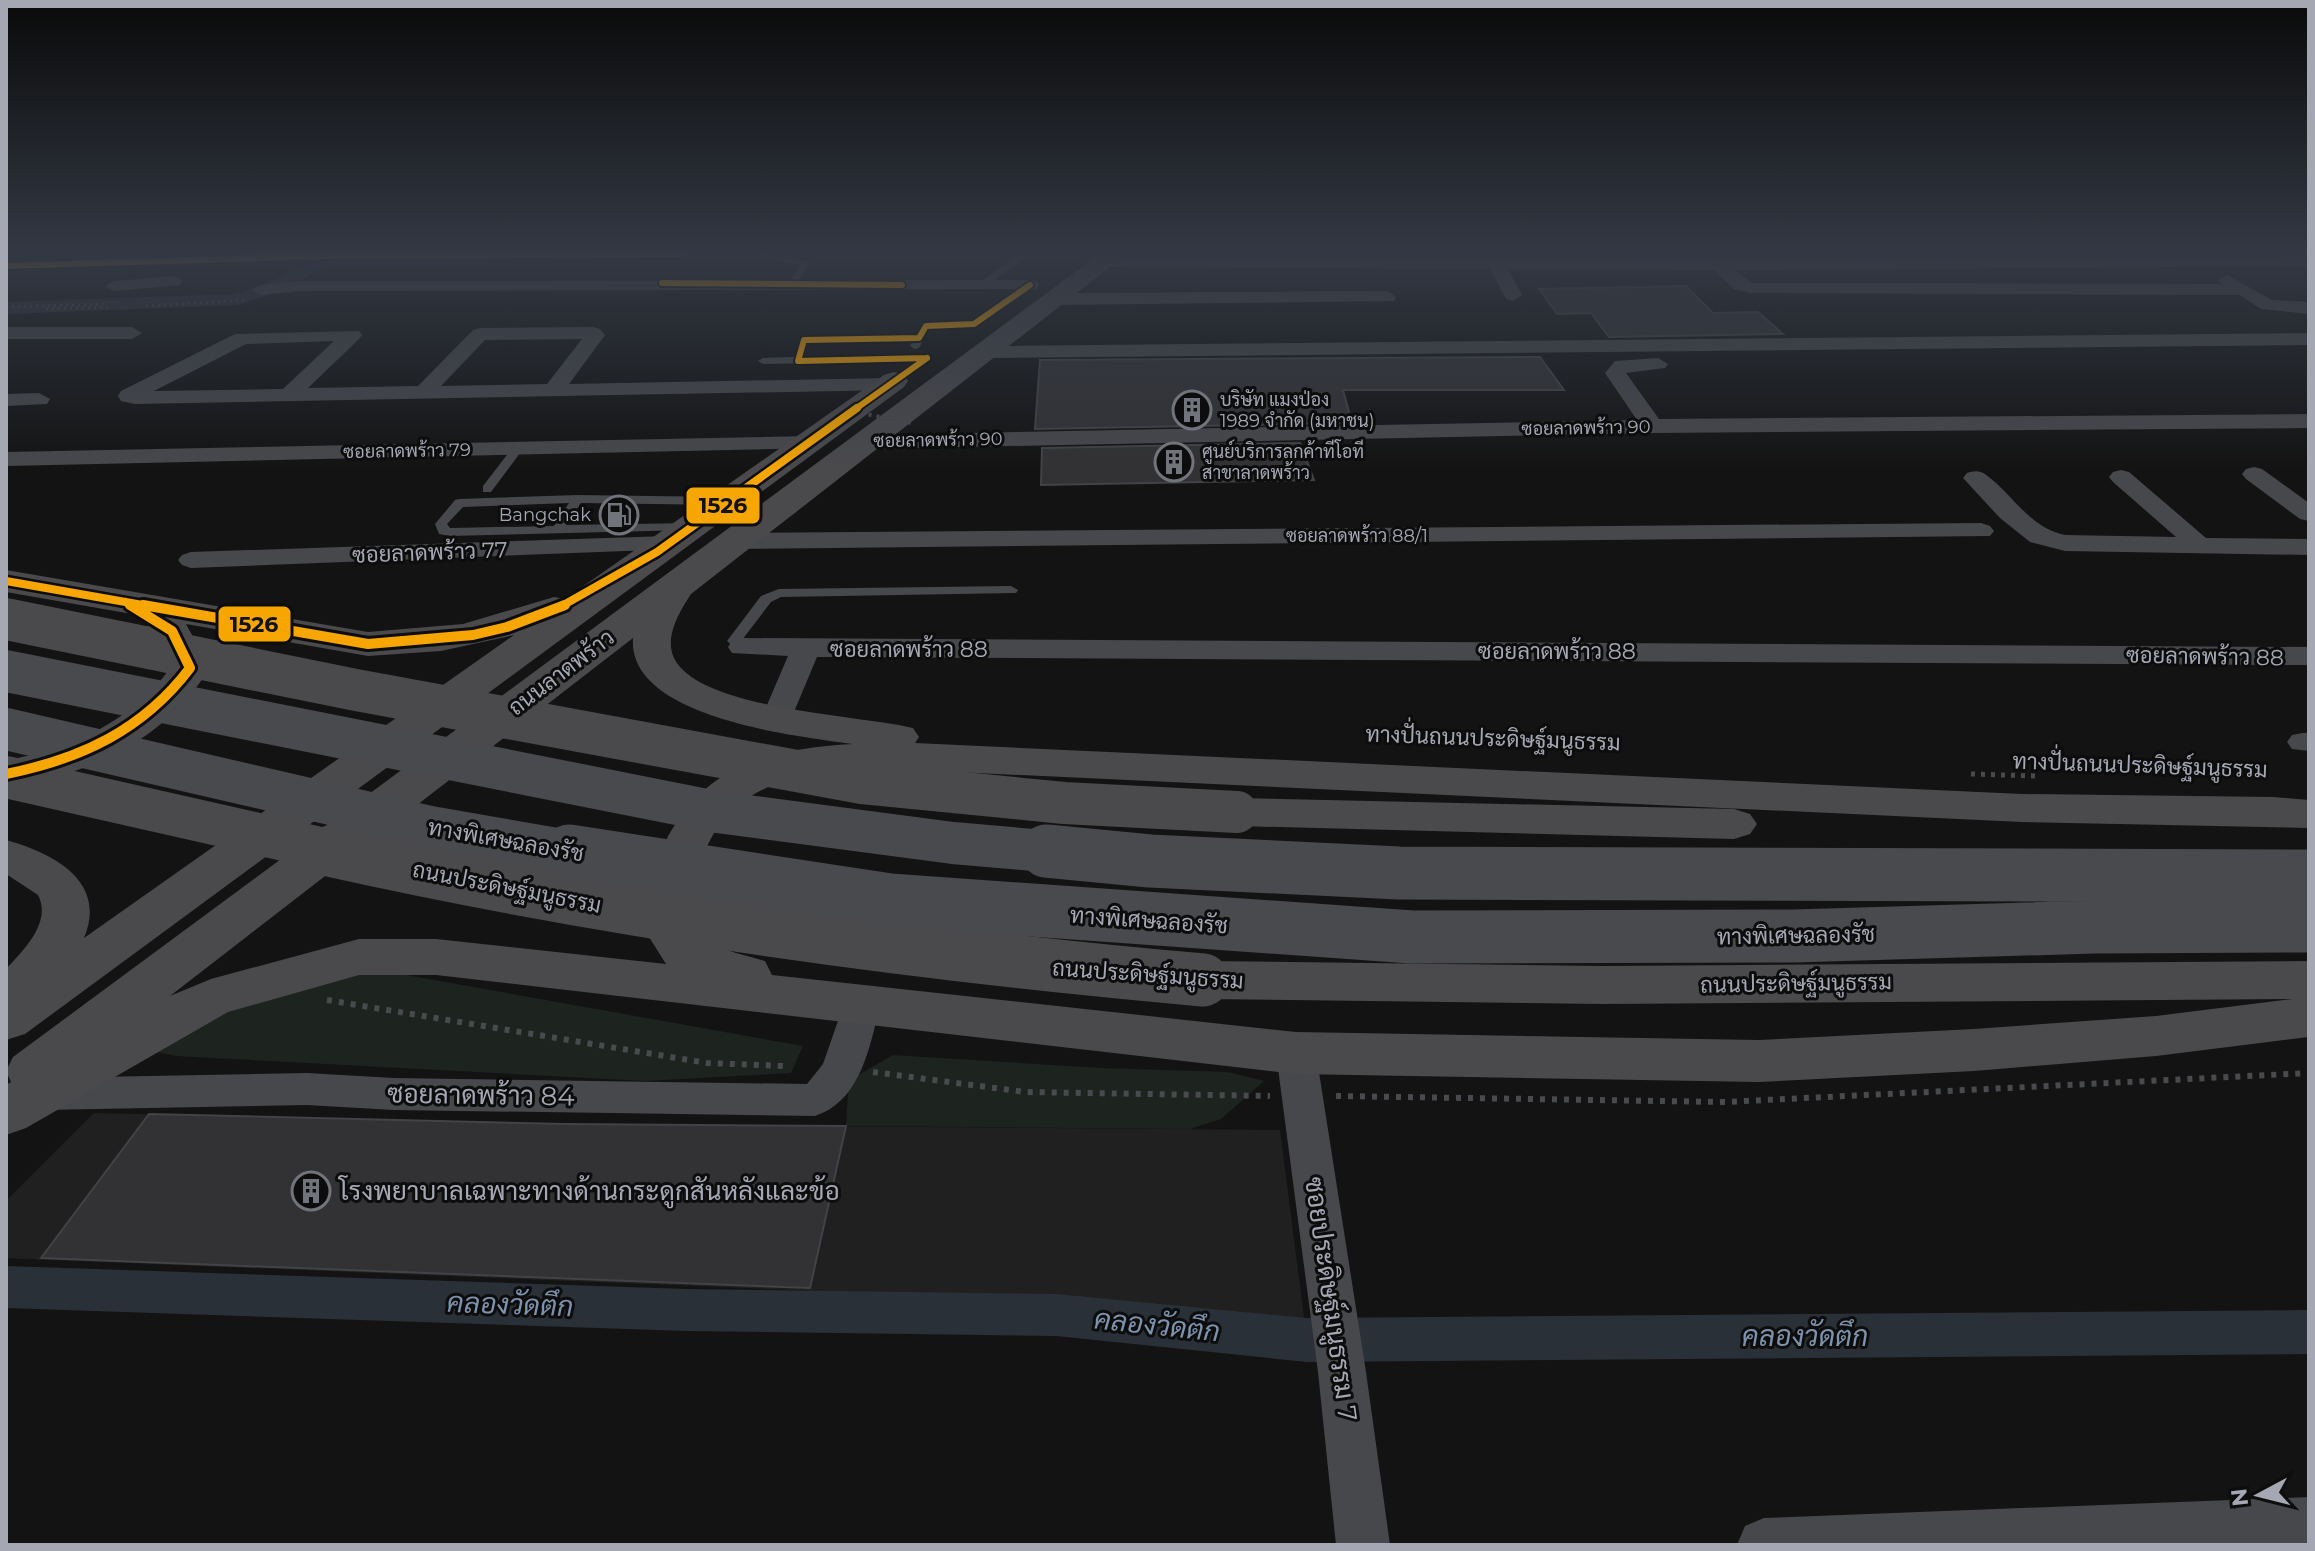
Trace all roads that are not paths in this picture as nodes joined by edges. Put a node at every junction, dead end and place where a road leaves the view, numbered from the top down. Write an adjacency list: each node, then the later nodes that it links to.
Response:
1 (996, 325): 4 (main road, ถนนลาดพร้าว)
2 (132, 333): 3 (street)
3 (12, 336)
4 (978, 338): 5 (street); 6 (main road, ถนนลาดพร้าว); 17 (main road, ถนนลาดพร้าว)
5 (2309, 339)
6 (911, 359): 8 (lane); 8 (lane); 10 (street); 18 (main road, ถนนลาดพร้าว)
7 (763, 361): 8 (lane)
8 (798, 361)
9 (1693, 364): 16 (street)
10 (553, 391): 11 (street); 11 (street)
11 (423, 393): 12 (street)
12 (289, 395): 12 (street)
13 (39, 399): 14 (street)
14 (6, 400)
15 (2309, 421): 16 (street, ซอยลาดพร้าว 90)
16 (1653, 426): 17 (street, ซอยลาดพร้าว 90)
17 (862, 442): 30 (main road, ถนนลาดพร้าว)
18 (808, 443): 19 (street, ซอยลาดพร้าว 79); 29 (main road, ถนนลาดพร้าว)
19 (517, 449): 20 (street, ซอยลาดพร้าว 79); 24 (lane)
20 (6, 459)
21 (2254, 474): 26 (street)
22 (2121, 477): 31 (street)
23 (1975, 478): 31 (street)
24 (487, 489)
25 (578, 499): 27 (lane); 27 (lane); 29 (lane)
26 (2309, 514)
27 (557, 530): 29 (lane)
28 (1981, 531): 30 (street, ซอยลาดพร้าว 88/1)
29 (670, 541): 30 (main road, ถนนลาดพร้าว); 33 (street, ซอยลาดพร้าว 77); 36 (main road); 42 (main road); 43 (main road, ถนนลาดพร้าว); 45 (main road, ถนนลาดพร้าว)
30 (733, 541)
31 (2202, 547): 32 (street)
32 (2309, 547)
33 (191, 560)
34 (6, 581): 36 (main road)
35 (1011, 590): 38 (lane)
36 (126, 602): 47 (main road)
37 (6, 619): 51 (main road, bridge)
38 (742, 647): 39 (street, ซอยลาดพร้าว 88)
39 (806, 648): 40 (street, ซอยลาดพร้าว 88); 42 (street, ซอยลาดพร้าว 88)
40 (2309, 656)
41 (6, 671): 53 (highway, bridge)
42 (776, 719): 46 (main road)
43 (423, 722): 45 (main road); 48 (main road, ถนนลาดพร้าว)
44 (6, 729): 54 (highway, ทางพิเศษฉลองรัช, bridge)
45 (476, 737): 49 (main road, ถนนลาดพร้าว)
46 (1103, 764): 50 (main road); 58 (main road)
47 (6, 776): 55 (main road, ถนนประดิษฐ์มนูธรรม, bridge)
48 (343, 779): 49 (main road); 60 (main road, ถนนลาดพร้าว)
49 (401, 793): 62 (main road, ถนนลาดพร้าว)
50 (2309, 814)
51 (2309, 833)
52 (6, 856): 56 (main road)
53 (2309, 876)
54 (2309, 926)
55 (2309, 980)
56 (6, 1001)
57 (861, 1005): 58 (main road); 62 (main road); 62 (street, ซอยลาดพร้าว 84)
58 (941, 1013): 61 (main road)
59 (2309, 1017): 61 (main road)
60 (6, 1020)
61 (1296, 1053): 64 (street, ซอยประดิษฐ์มนูธรรม 7)
62 (17, 1100)
63 (2309, 1524): 65 (street)
64 (1363, 1545)
65 (1764, 1545)

